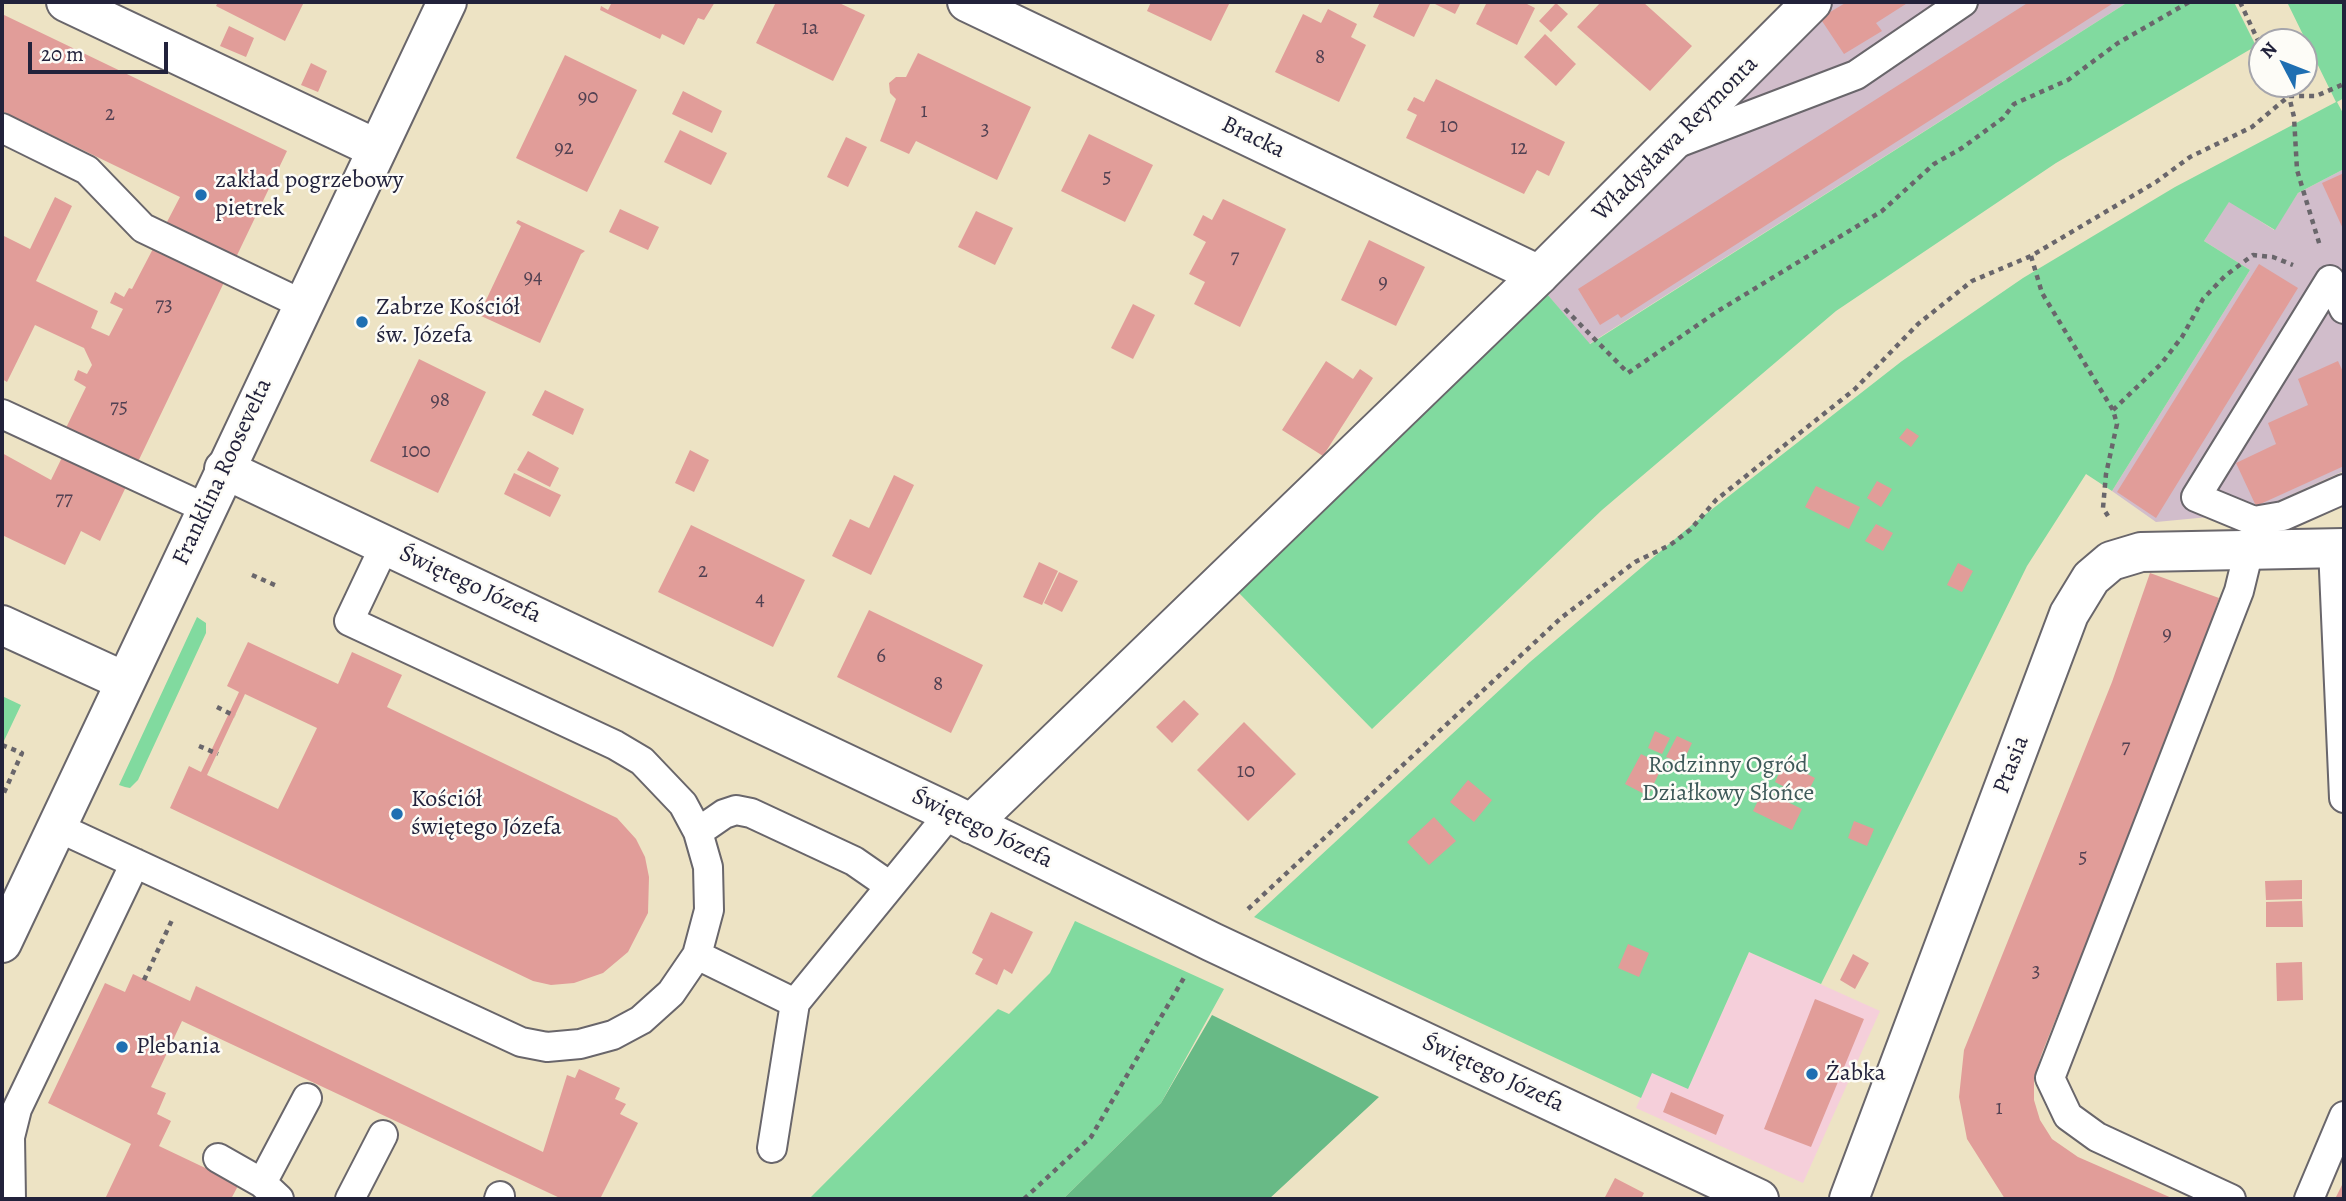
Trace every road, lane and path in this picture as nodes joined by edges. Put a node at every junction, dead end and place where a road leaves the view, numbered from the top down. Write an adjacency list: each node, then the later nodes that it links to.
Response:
1 (66, 2): 15 (street)
2 (447, 2): 15 (street, Franklina Roosevelta)
3 (967, 2): 17 (street, Bracka)
4 (1812, 2): 14 (street, Władysława Reymonta)
5 (1963, 2): 14 (lane)
6 (2189, 2): 17 (path)
7 (2240, 2): 8 (path)
8 (2252, 28)
9 (2344, 84): 10 (path)
10 (2318, 95)
11 (2287, 98): 16 (path)
12 (2289, 98): 18 (path)
13 (2, 128): 19 (lane)
14 (1670, 146): 17 (street, Władysława Reymonta)
15 (377, 149): 19 (street, Franklina Roosevelta)
16 (2031, 256): 21 (path); 48 (path)
17 (1539, 275): 41 (street, Władysława Reymonta)
18 (2330, 280): 20 (lane); 21 (path); 24 (lane)
19 (302, 304): 23 (street, Franklina Roosevelta)
20 (2344, 309)
21 (2113, 410): 29 (path)
22 (2, 414): 25 (lane)
23 (224, 469): 25 (street, Franklina Roosevelta); 26 (street, Świętego Józefa)
24 (2344, 489)
25 (205, 508): 33 (street, Franklina Roosevelta)
26 (385, 545): 41 (street, Świętego Józefa); 43 (lane)
27 (2339, 548): 28 (street, Ptasia); 40 (lane)
28 (2249, 550): 29 (street, Ptasia); 63 (lane)
29 (2141, 552): 62 (street, Ptasia)
30 (252, 575): 31 (path)
31 (277, 586)
32 (2, 625): 33 (street)
33 (124, 681): 42 (street, Franklina Roosevelta)
34 (217, 707): 35 (path)
35 (235, 716)
36 (2, 745): 39 (path)
37 (199, 746): 38 (path)
38 (218, 754)
39 (2, 797)
40 (2344, 798)
41 (960, 818): 45 (lane); 48 (street, Świętego Józefa)
42 (57, 827): 44 (lane); 47 (street, Franklina Roosevelta)
43 (698, 832): 45 (lane); 49 (lane)
44 (135, 863): 46 (lane); 59 (lane)
45 (890, 886): 51 (lane)
46 (187, 888): 49 (lane); 50 (path)
47 (2, 943)
48 (1212, 943): 58 (street, Świętego Józefa); 61 (path)
49 (697, 955): 51 (lane)
50 (144, 980)
51 (794, 1003): 55 (lane)
52 (307, 1098): 57 (lane)
53 (2344, 1116): 64 (lane)
54 (383, 1135): 60 (lane)
55 (772, 1148)
56 (218, 1158): 57 (lane)
57 (270, 1191)
58 (1744, 1196)
59 (11, 1199)
60 (351, 1199)
61 (1024, 1199)
62 (1849, 1199)
63 (2231, 1199)
64 (2309, 1199)

